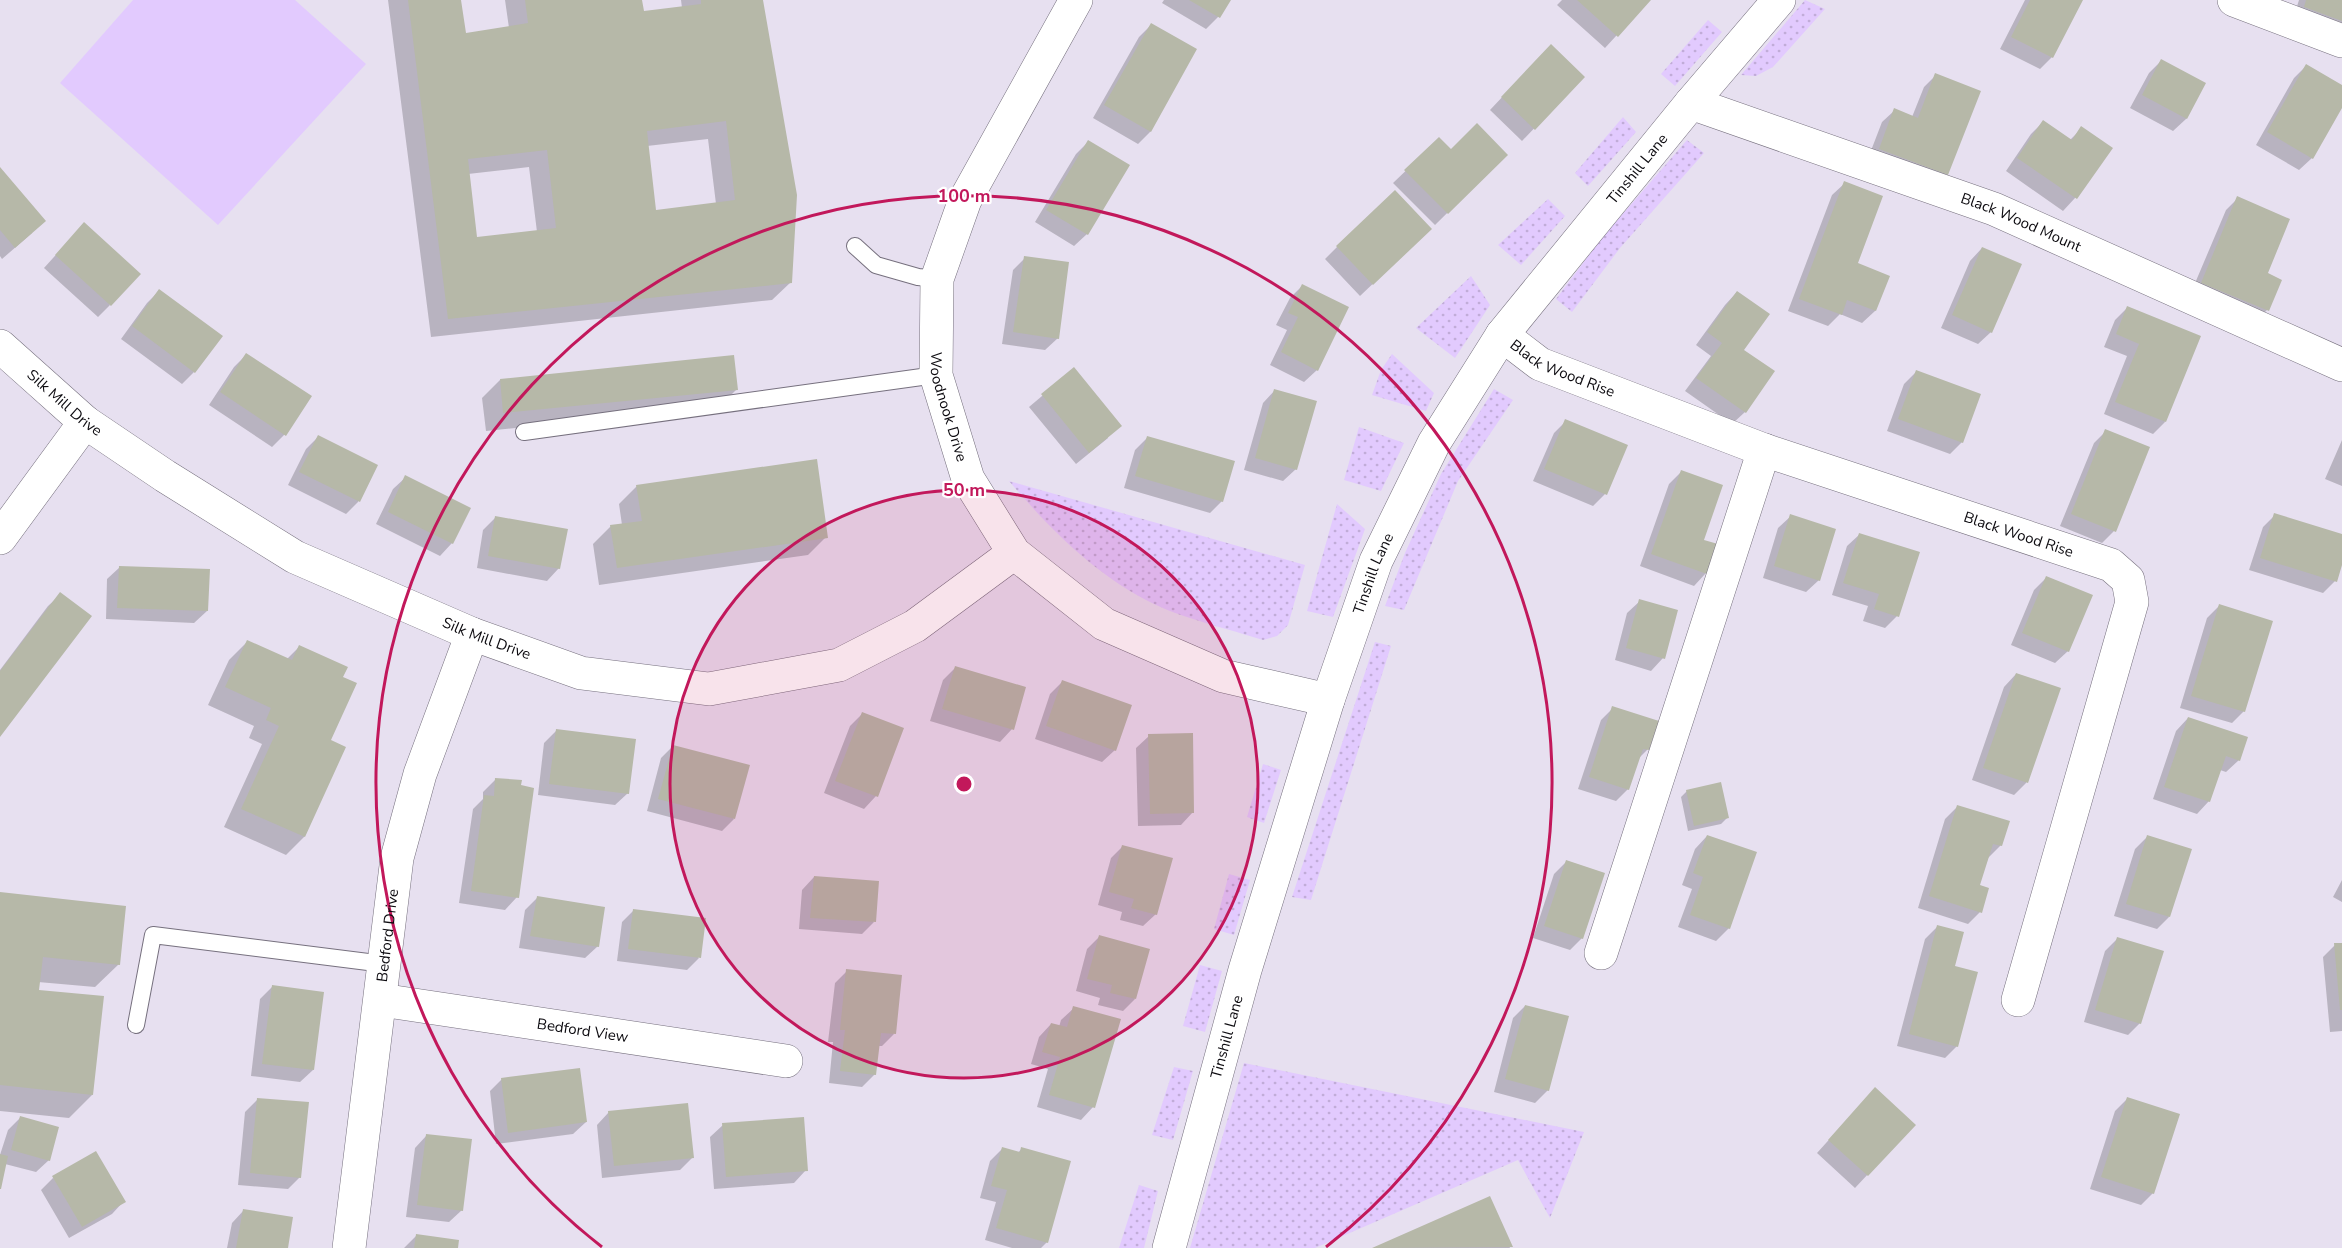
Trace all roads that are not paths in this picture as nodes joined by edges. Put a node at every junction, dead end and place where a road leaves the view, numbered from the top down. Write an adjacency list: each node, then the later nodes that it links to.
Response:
1 (1076, 0): 7 (street, Woodnook Drive)
2 (1779, 0): 5 (street, Tinshill Lane)
3 (2234, 0): 4 (street)
4 (2342, 41)
5 (1691, 103): 8 (street, Tinshill Lane); 10 (street, Black Wood Mount)
6 (855, 246): 7 (lane)
7 (937, 279): 11 (street, Woodnook Drive)
8 (1502, 335): 14 (street, Black Wood Rise); 18 (street, Tinshill Lane)
9 (0, 346): 12 (street, Silk Mill Drive)
10 (2342, 366)
11 (936, 375): 13 (lane); 16 (street, Woodnook Drive)
12 (85, 422): 15 (street); 17 (street, Silk Mill Drive)
13 (525, 432)
14 (1764, 450): 19 (street); 21 (street, Black Wood Rise)
15 (0, 538)
16 (1014, 553): 17 (street, Silk Mill Drive); 18 (street, Woodnook Drive)
17 (472, 634): 20 (street, Bedford Drive)
18 (1328, 700): 26 (street, Tinshill Lane)
19 (1601, 953)
20 (384, 964): 22 (street, Bedford Drive); 23 (lane)
21 (2018, 999)
22 (381, 1000): 24 (street, Bedford View); 25 (street, Bedford Drive)
23 (136, 1025)
24 (786, 1061)
25 (349, 1248)
26 (1168, 1248)

